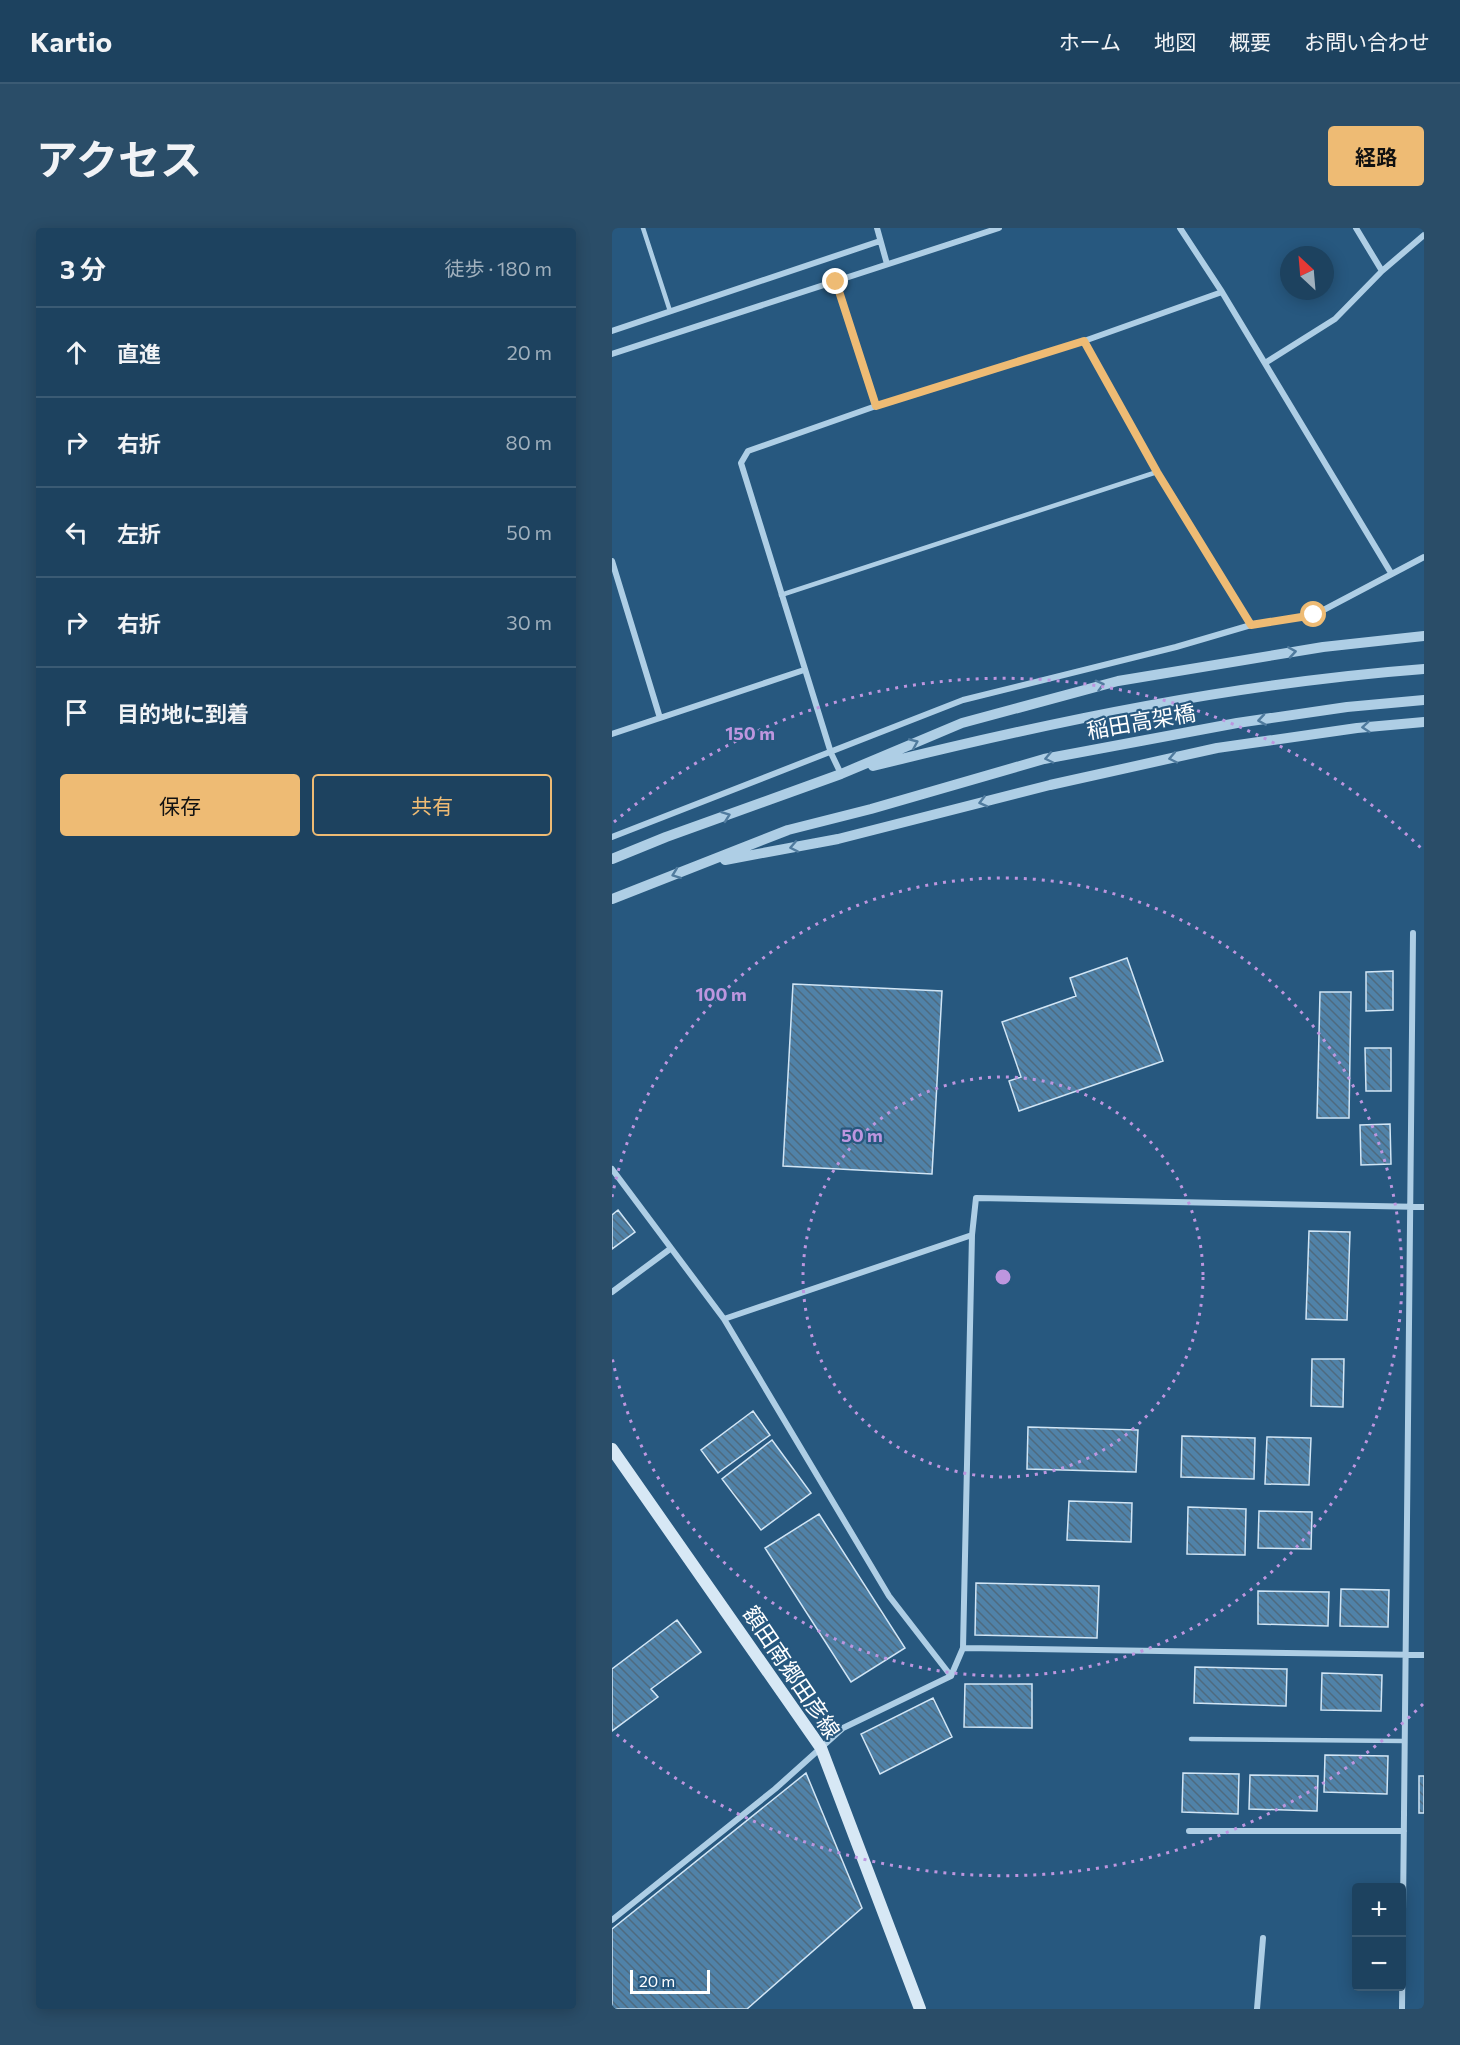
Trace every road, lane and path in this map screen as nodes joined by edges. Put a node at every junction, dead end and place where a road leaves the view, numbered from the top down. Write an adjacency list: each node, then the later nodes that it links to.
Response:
1 (643, 228): 12 (lane)
2 (877, 228): 7 (street)
3 (999, 228): 8 (street)
4 (1180, 228): 11 (street)
5 (1356, 228): 9 (street)
6 (1424, 235): 9 (street)
7 (880, 241): 8 (street); 12 (street)
8 (887, 264): 10 (street)
9 (1382, 271): 16 (street)
10 (836, 282): 15 (street); 17 (street)
11 (1222, 292): 14 (street); 16 (street)
12 (670, 311): 13 (street)
13 (612, 331)
14 (1084, 341): 17 (street); 18 (street)
15 (612, 354)
16 (1265, 363): 21 (street)
17 (876, 406): 22 (street)
18 (1157, 472): 22 (lane); 23 (street)
19 (1424, 557): 21 (street)
20 (612, 561): 28 (street)
21 (1391, 573): 23 (street)
22 (782, 595): 26 (street)
23 (1251, 625): 31 (street)
24 (1424, 636): 32 (street, one-way to 24)
25 (1424, 669): 32 (street, 稲田高架橋)
26 (804, 670): 28 (street); 31 (street)
27 (1424, 700): 35 (street, 稲田高架橋, one-way to 35)
28 (660, 718): 30 (street)
29 (1424, 722): 35 (street, one-way to 35)
30 (612, 734)
31 (831, 753): 32 (street); 33 (street)
32 (841, 774): 34 (street, one-way to 32)
33 (612, 837)
34 (612, 859)
35 (701, 864): 36 (street, one-way to 36)
36 (612, 899)
37 (1413, 933): 39 (street)
38 (612, 1169): 42 (street)
39 (1409, 1207): 40 (street); 41 (street); 47 (street)
40 (1424, 1208)
41 (972, 1235): 44 (street); 46 (street)
42 (670, 1249): 43 (street); 44 (street)
43 (612, 1292)
44 (724, 1319): 49 (street)
45 (612, 1449): 52 (main road, 額田南郷田彦線)
46 (963, 1648): 47 (street); 49 (street)
47 (1405, 1654): 48 (street); 51 (street)
48 (1424, 1655)
49 (951, 1676): 52 (street)
50 (1191, 1739): 51 (lane)
51 (1404, 1741): 54 (street)
52 (821, 1749): 55 (street); 57 (main road, 額田南郷田彦線)
53 (1189, 1831): 54 (street)
54 (1404, 1831): 59 (street)
55 (612, 1920)
56 (1263, 1938): 58 (street)
57 (920, 2009)
58 (1257, 2009)
59 (1402, 2009)

